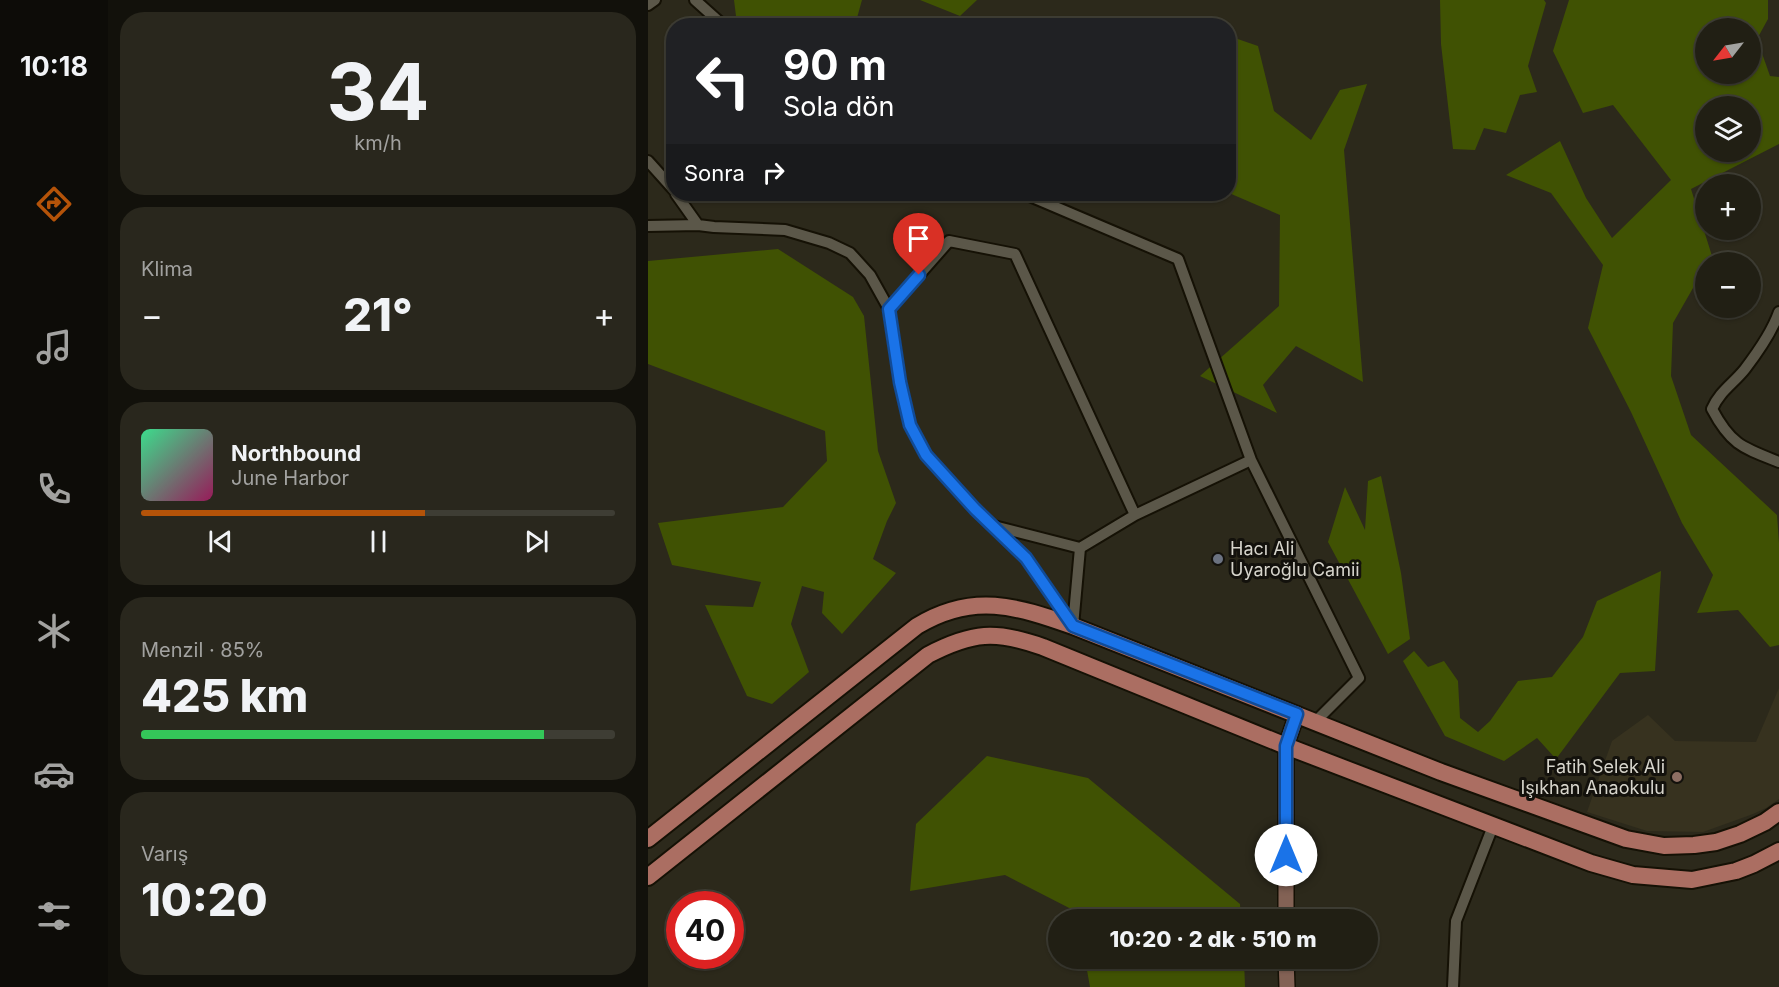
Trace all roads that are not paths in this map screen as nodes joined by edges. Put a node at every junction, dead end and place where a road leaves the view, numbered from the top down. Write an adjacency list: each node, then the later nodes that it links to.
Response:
1 (655, 0): 3 (street)
2 (694, 0): 4 (street)
3 (648, 5)
4 (715, 18)
5 (648, 161): 6 (street)
6 (666, 182)
7 (681, 201): 9 (street)
8 (1041, 201): 13 (street)
9 (698, 225): 10 (street); 11 (street)
10 (648, 226)
11 (889, 309): 15 (street); 16 (street)
12 (1779, 312): 14 (street)
13 (1251, 460): 15 (street); 20 (street)
14 (1779, 462)
15 (1135, 515): 17 (street)
16 (992, 526): 17 (street); 18 (street)
17 (1080, 548): 18 (street)
18 (1073, 626): 19 (main road); 24 (main road)
19 (1297, 714): 20 (main road); 21 (street)
20 (1316, 721): 22 (main road)
21 (1286, 746): 23 (main road); 26 (main road); 27 (street)
22 (1779, 812)
23 (1493, 826): 25 (main road); 30 (street)
24 (648, 838)
25 (1779, 851)
26 (648, 877)
27 (1286, 909)
28 (1286, 969): 29 (street)
29 (1287, 987)
30 (1453, 987)

